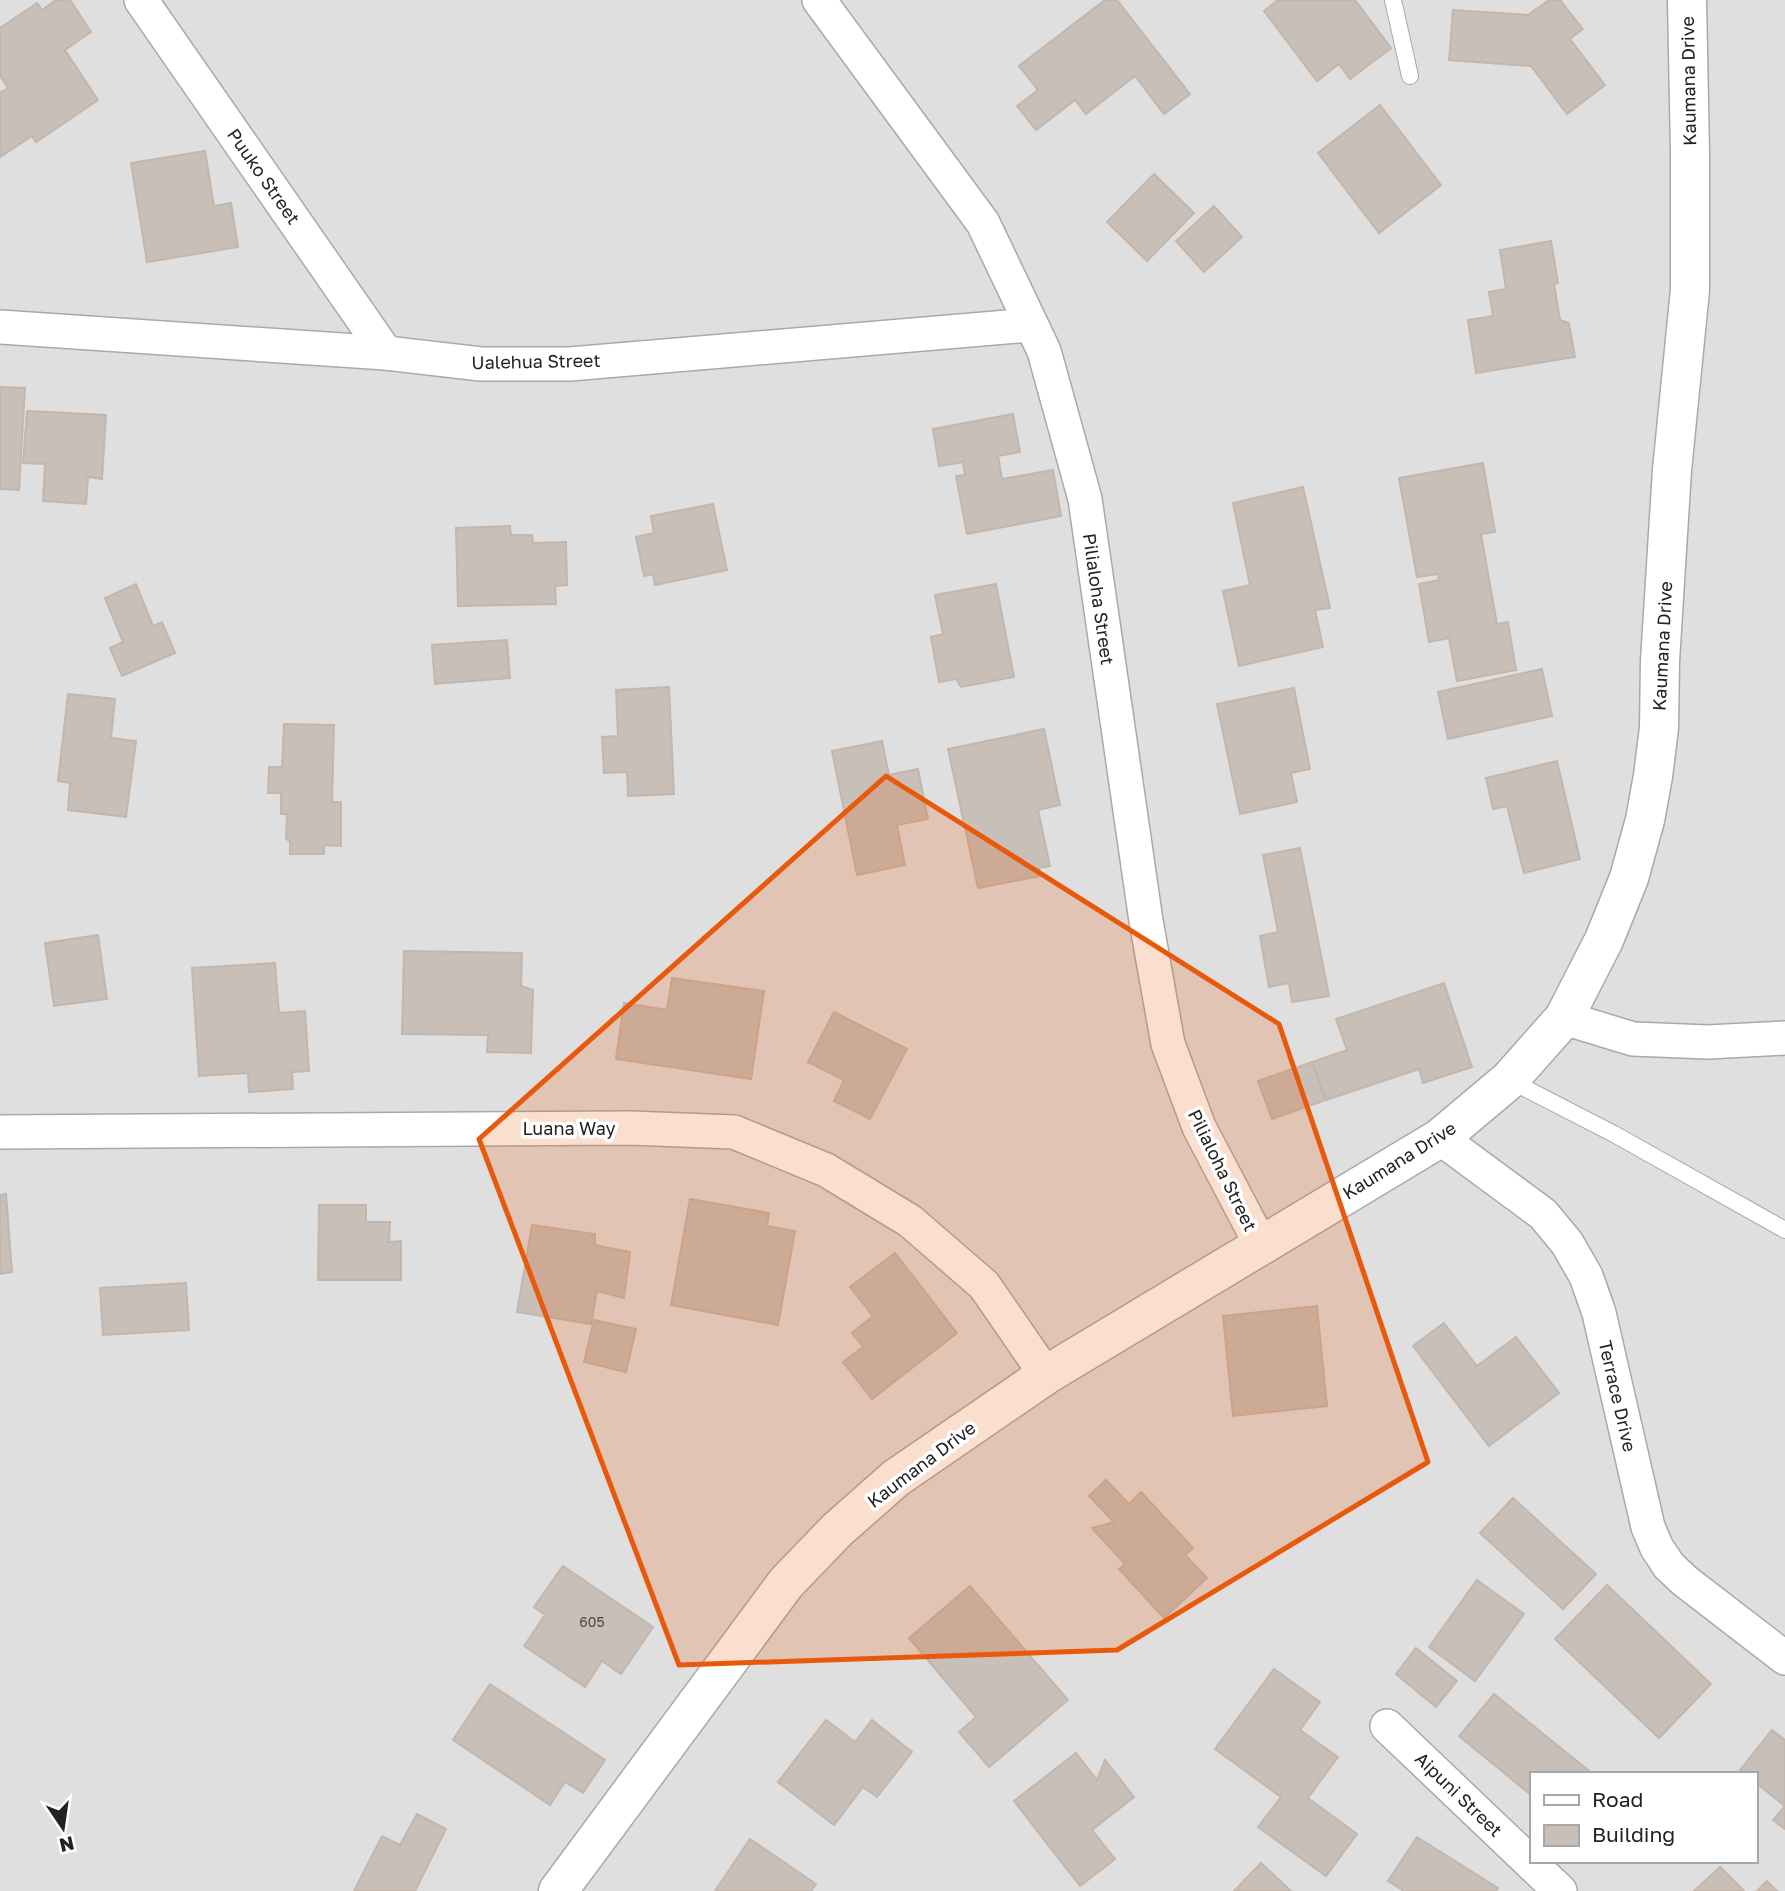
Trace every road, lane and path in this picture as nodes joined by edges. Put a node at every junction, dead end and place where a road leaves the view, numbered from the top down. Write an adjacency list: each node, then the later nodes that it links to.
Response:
1 (141, 0): 8 (street, Puuko Street)
2 (819, 0): 6 (street, Pilialoha Street)
3 (1393, 0): 5 (lane)
4 (1687, 0): 9 (street, Kaumana Drive)
5 (1410, 76)
6 (1030, 325): 8 (street, Ualehua Street); 15 (street, Pilialoha Street)
7 (0, 327): 8 (street, Ualehua Street)
8 (386, 353)
9 (1564, 1018): 10 (street); 11 (street, Kaumana Drive)
10 (1785, 1038)
11 (1509, 1080): 13 (street, Kaumana Drive); 14 (lane)
12 (0, 1132): 16 (street, Luana Way)
13 (1440, 1138): 15 (street, Kaumana Drive); 17 (street, Terrace Drive)
14 (1785, 1230)
15 (1261, 1245): 16 (street, Kaumana Drive)
16 (1046, 1374): 21 (street, Kaumana Drive)
17 (1785, 1658)
18 (1387, 1726): 19 (street, Aipuni Street)
19 (1530, 1862)
20 (1531, 1863): 22 (street, Aipuni Street)
21 (559, 1891)
22 (1560, 1891)

